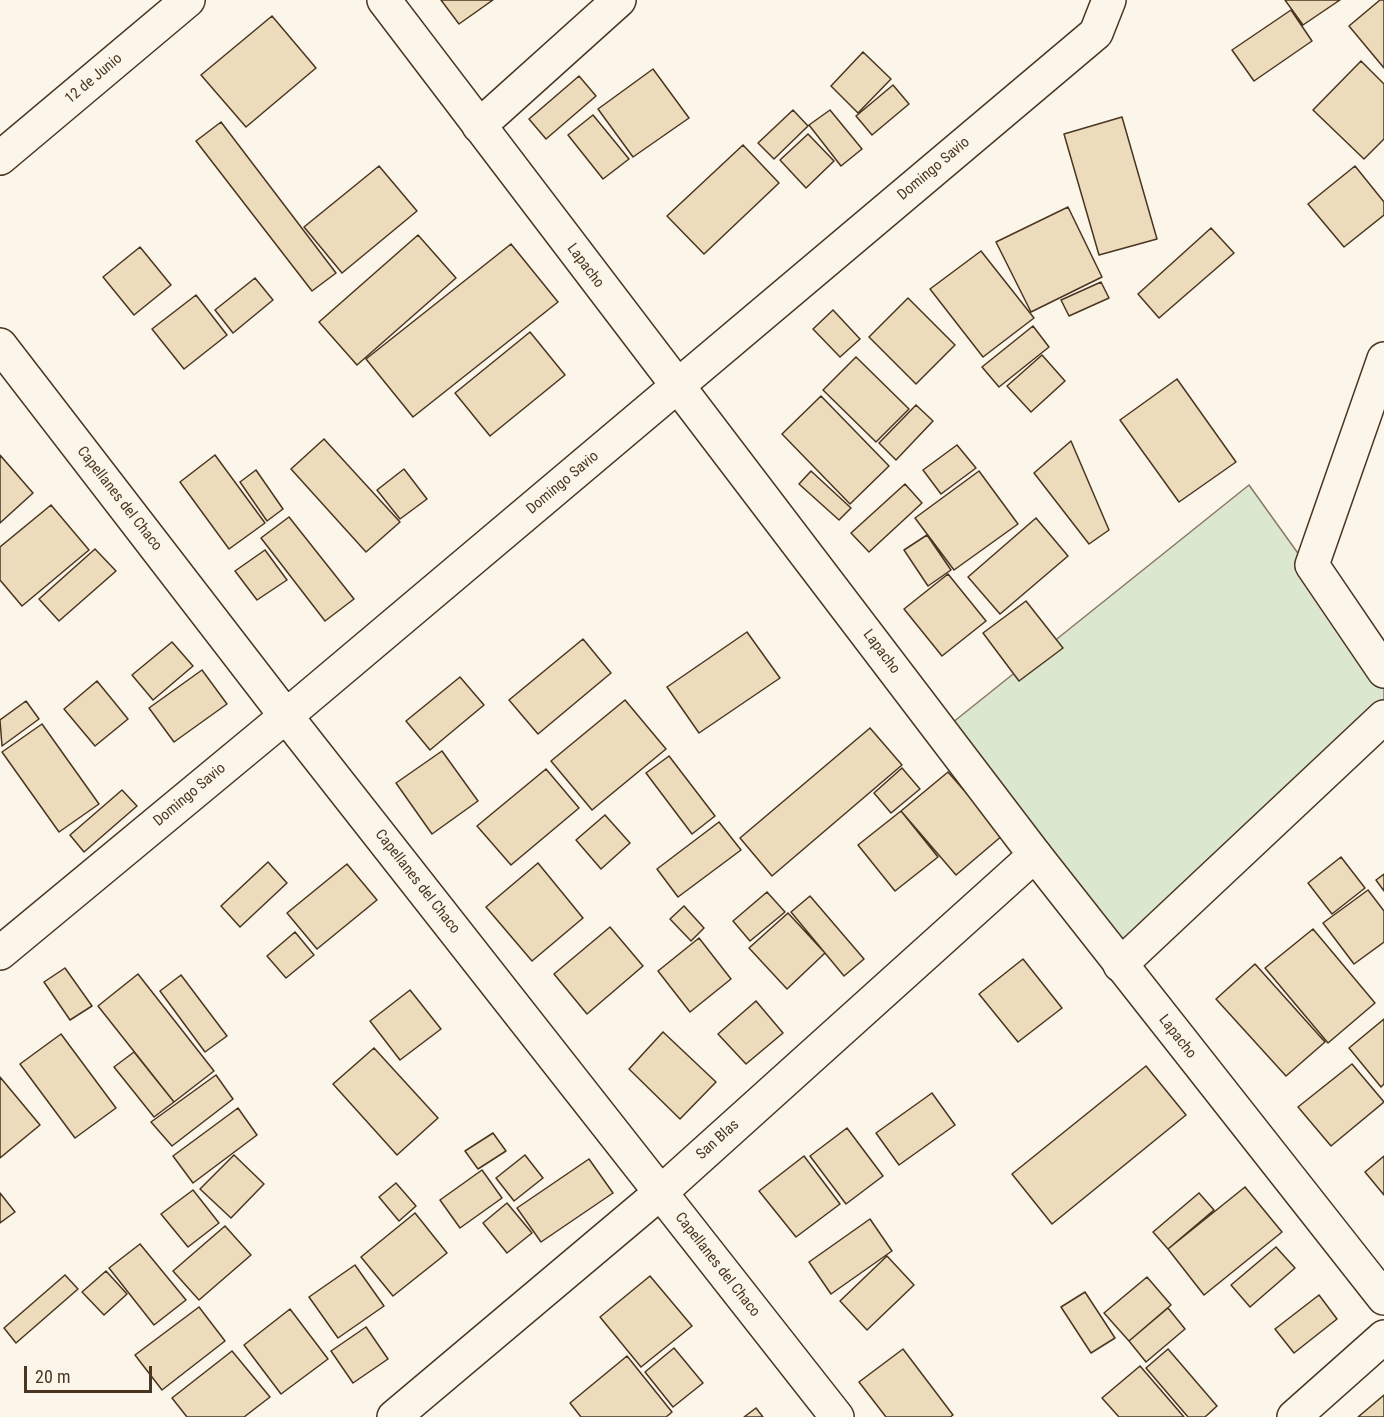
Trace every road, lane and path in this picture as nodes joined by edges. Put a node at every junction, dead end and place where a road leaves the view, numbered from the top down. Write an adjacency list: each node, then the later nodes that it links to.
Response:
1 (188, 0): 6 (street, 12 de Junio)
2 (384, 0): 5 (street, Lapacho)
3 (619, 0): 5 (street)
4 (1109, 0): 9 (street, Domingo Savio)
5 (479, 126): 9 (street, Lapacho)
6 (0, 158)
7 (0, 345): 11 (street, Capellanes del Chaco)
8 (1384, 359): 10 (street)
9 (677, 386): 11 (street, Domingo Savio); 13 (street, Lapacho)
10 (1384, 671)
11 (286, 716): 14 (street, Domingo Savio); 16 (street, Capellanes del Chaco)
12 (1384, 717): 15 (street)
13 (1035, 855): 15 (street, Lapacho); 16 (street, San Blas)
14 (0, 953)
15 (1120, 964): 17 (street, Lapacho)
16 (660, 1193): 19 (street, San Blas); 20 (street, Capellanes del Chaco)
17 (1384, 1298)
18 (1384, 1337): 21 (street)
19 (394, 1417)
20 (837, 1417)
21 (1294, 1417)

